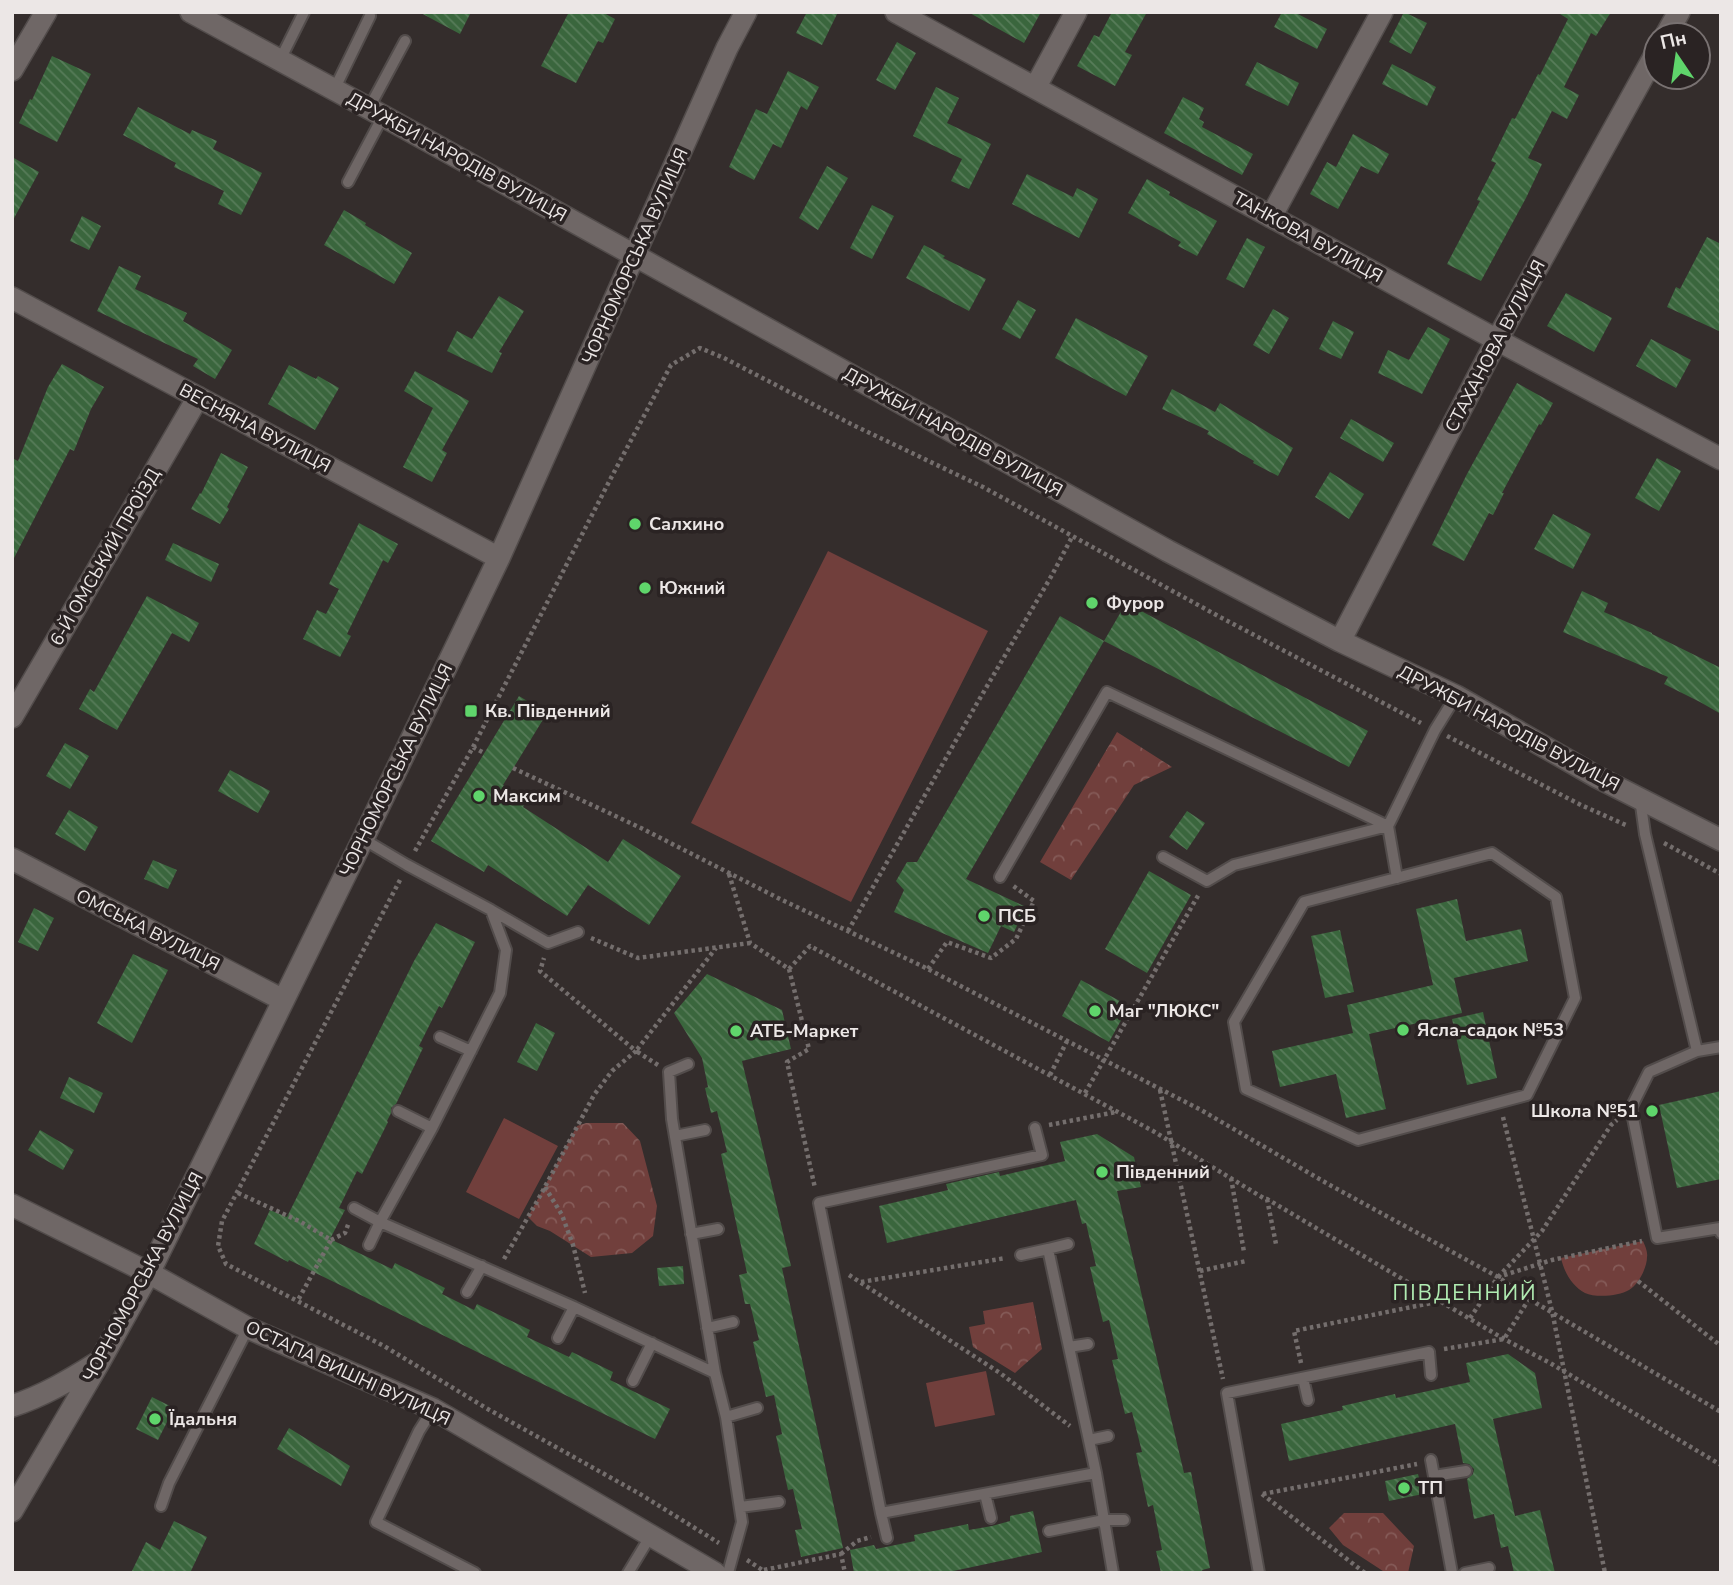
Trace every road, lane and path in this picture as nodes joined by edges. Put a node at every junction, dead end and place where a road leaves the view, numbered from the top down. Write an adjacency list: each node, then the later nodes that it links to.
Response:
1 (46, 12): 11 (street)
2 (191, 12): 10 (street, ДРУЖБИ НАРОДІВ ВУЛИЦЯ)
3 (304, 12): 10 (lane)
4 (746, 12): 18 (street, ЧОРНОМОРСЬКА ВУЛИЦЯ)
5 (896, 12): 13 (street, ТАНКОВА ВУЛИЦЯ)
6 (1076, 12): 13 (street)
7 (1382, 12): 17 (street)
8 (370, 16): 14 (lane)
9 (405, 40): 15 (lane)
10 (280, 60): 14 (street, ДРУЖБИ НАРОДІВ ВУЛИЦЯ)
11 (12, 70)
12 (1642, 78): 20 (street, СТАХАНОВА ВУЛИЦЯ)
13 (1035, 88): 17 (street, ТАНКОВА ВУЛИЦЯ)
14 (334, 90): 15 (street, ДРУЖБИ НАРОДІВ ВУЛИЦЯ)
15 (376, 112): 16 (lane); 18 (street, ДРУЖБИ НАРОДІВ ВУЛИЦЯ)
16 (348, 182)
17 (1271, 218): 20 (street, ТАНКОВА ВУЛИЦЯ)
18 (635, 256): 24 (street, ЧОРНОМОРСЬКА ВУЛИЦЯ); 25 (street, ДРУЖБИ НАРОДІВ ВУЛИЦЯ)
19 (12, 298): 21 (street, ВЕСНЯНА ВУЛИЦЯ)
20 (1497, 340): 22 (street, ТАНКОВА ВУЛИЦЯ); 25 (street, СТАХАНОВА ВУЛИЦЯ)
21 (198, 397): 24 (street, ВЕСНЯНА ВУЛИЦЯ); 27 (street, 6-Й ОМСЬКИЙ ПРОЇЗД)
22 (1721, 459)
23 (1072, 537): 28 (path); 29 (path); 46 (path)
24 (499, 558): 35 (street, ЧОРНОМОРСЬКА ВУЛИЦЯ)
25 (1340, 641): 26 (street, ДРУЖБИ НАРОДІВ ВУЛИЦЯ)
26 (1456, 696): 28 (lane); 32 (street, ДРУЖБИ НАРОДІВ ВУЛИЦЯ)
27 (12, 717)
28 (1435, 730): 33 (lane); 34 (path)
29 (473, 747): 30 (path); 39 (path)
30 (484, 753)
31 (513, 768): 40 (path)
32 (1640, 798): 34 (lane); 36 (street, ДРУЖБИ НАРОДІВ ВУЛИЦЯ)
33 (1388, 826): 42 (lane); 43 (lane); 44 (lane)
34 (1645, 834): 41 (path); 59 (lane)
35 (363, 839): 39 (lane); 53 (street, ЧОРНОМОРСЬКА ВУЛИЦЯ)
36 (1721, 841)
37 (1163, 857): 44 (lane)
38 (12, 859): 53 (street, ОМСЬКА ВУЛИЦЯ)
39 (407, 865): 45 (lane); 77 (path)
40 (729, 873): 46 (path); 49 (path)
41 (1721, 874)
42 (1000, 877): 52 (path)
43 (1396, 878): 66 (lane); 66 (lane)
44 (1208, 881): 60 (path)
45 (491, 910): 48 (lane); 57 (lane)
46 (848, 931): 52 (path)
47 (578, 932): 48 (lane); 50 (path)
48 (548, 943): 58 (path)
49 (750, 943): 50 (path); 51 (path)
50 (717, 948): 58 (path)
51 (789, 969): 63 (path); 79 (path)
52 (928, 969): 55 (path)
53 (283, 1000): 101 (street, ЧОРНОМОРСЬКА ВУЛИЦЯ)
54 (440, 1037): 57 (lane)
55 (1067, 1041): 60 (path); 63 (path)
56 (1721, 1047): 59 (lane)
57 (471, 1051): 70 (lane)
58 (636, 1051): 62 (path); 76 (path)
59 (1697, 1051): 67 (lane)
60 (1105, 1061): 64 (path); 65 (path)
61 (688, 1063): 62 (lane)
62 (669, 1072): 73 (lane)
63 (1049, 1075): 65 (path)
64 (1160, 1089): 74 (path); 102 (path)
65 (1085, 1093): 69 (path)
66 (1499, 1102): 87 (path)
67 (1632, 1108): 86 (lane); 87 (path)
68 (398, 1111): 70 (lane)
69 (1118, 1112): 71 (path); 74 (path)
70 (432, 1128): 82 (lane)
71 (1035, 1128): 79 (lane)
72 (705, 1130): 73 (lane)
73 (675, 1136): 85 (lane)
74 (1171, 1142): 75 (path); 99 (path)
75 (1231, 1178): 78 (path); 93 (path)
76 (545, 1187): 100 (path); 111 (path)
77 (238, 1193): 88 (path); 108 (path)
78 (1267, 1199): 90 (path); 107 (path)
79 (819, 1203): 96 (lane)
80 (12, 1205): 101 (street, ОСТАПА ВИШНІ ВУЛИЦЯ)
81 (354, 1208): 82 (lane); 88 (path)
82 (380, 1222): 91 (lane); 98 (lane)
83 (718, 1229): 85 (lane)
84 (1721, 1233): 86 (lane)
85 (691, 1234): 115 (lane)
86 (1657, 1238): 97 (path)
87 (1534, 1239): 97 (path); 102 (path)
88 (331, 1240): 108 (path)
89 (1068, 1244): 92 (lane)
90 (1276, 1244)
91 (369, 1245)
92 (1048, 1249): 94 (lane); 121 (lane)
93 (1244, 1252)
94 (1021, 1255): 104 (path)
95 (1246, 1261): 99 (path)
96 (831, 1263): 104 (path); 150 (lane)
97 (1540, 1263): 102 (path); 110 (path)
98 (482, 1266): 100 (lane); 105 (lane)
99 (1200, 1271): 129 (path)
100 (496, 1272): 109 (lane)
101 (149, 1273): 114 (street, ОСТАПА ВИШНІ ВУЛИЦЯ); 123 (street, ЧОРНОМОРСЬКА ВУЛИЦЯ)
102 (1498, 1277): 106 (path); 112 (path)
103 (1638, 1281): 120 (path)
104 (861, 1282): 137 (path)
105 (467, 1292)
106 (1529, 1299): 110 (path); 117 (path)
107 (1441, 1301): 112 (path); 127 (path)
108 (297, 1302): 157 (path)
109 (574, 1307): 111 (lane); 116 (lane)
110 (1552, 1311): 125 (path); 134 (path)
111 (590, 1314): 118 (lane)
112 (1470, 1318): 117 (path)
113 (733, 1322): 115 (lane)
114 (248, 1328): 133 (street, ОСТАПА ВИШНІ ВУЛИЦЯ); 147 (lane)
115 (708, 1328): 124 (lane)
116 (558, 1338)
117 (1504, 1339): 122 (path); 125 (path)
118 (652, 1343): 124 (lane); 128 (lane)
119 (1088, 1343): 121 (lane)
120 (1721, 1346)
121 (1069, 1347): 137 (lane)
122 (1429, 1352): 126 (lane); 127 (lane)
123 (100, 1361): 131 (street); 149 (street, ЧОРНОМОРСЬКА ВУЛИЦЯ)
124 (715, 1373): 135 (lane)
125 (1565, 1373): 139 (path); 171 (path)
126 (1431, 1375)
127 (1303, 1378): 129 (lane); 130 (lane)
128 (633, 1381)
129 (1227, 1394): 143 (lane)
130 (1308, 1400)
131 (12, 1406)
132 (758, 1408): 135 (lane)
133 (433, 1409): 155 (street, ОСТАПА ВИШНІ ВУЛИЦЯ); 161 (lane)
134 (1721, 1412)
135 (726, 1417): 148 (lane)
136 (1108, 1436): 137 (lane)
137 (1089, 1440): 141 (lane)
138 (1432, 1460): 142 (lane); 145 (path)
139 (1721, 1465)
140 (1466, 1471): 142 (lane)
141 (1096, 1474): 144 (lane); 152 (lane)
142 (1434, 1476): 169 (lane)
143 (1242, 1478): 145 (path); 167 (lane)
144 (985, 1494): 150 (lane); 151 (lane)
145 (1262, 1494): 168 (path)
146 (779, 1502): 148 (lane)
147 (161, 1506)
148 (740, 1507): 157 (lane)
149 (12, 1511)
150 (881, 1513): 156 (lane)
151 (991, 1518)
152 (1104, 1520): 153 (lane); 154 (lane); 166 (lane)
153 (1125, 1520)
154 (1049, 1531)
155 (651, 1535): 162 (lane); 163 (street, ОСТАПА ВИШНІ ВУЛИЦЯ)
156 (886, 1535): 158 (path)
157 (734, 1552): 160 (path); 164 (lane)
158 (841, 1554): 160 (path); 165 (path)
159 (1489, 1568): 170 (lane)
160 (765, 1571)
161 (475, 1573)
162 (628, 1573)
163 (715, 1573)
164 (728, 1573)
165 (845, 1573)
166 (1113, 1573)
167 (1259, 1573)
168 (1365, 1573)
169 (1452, 1573)
170 (1465, 1573)
171 (1605, 1573)

